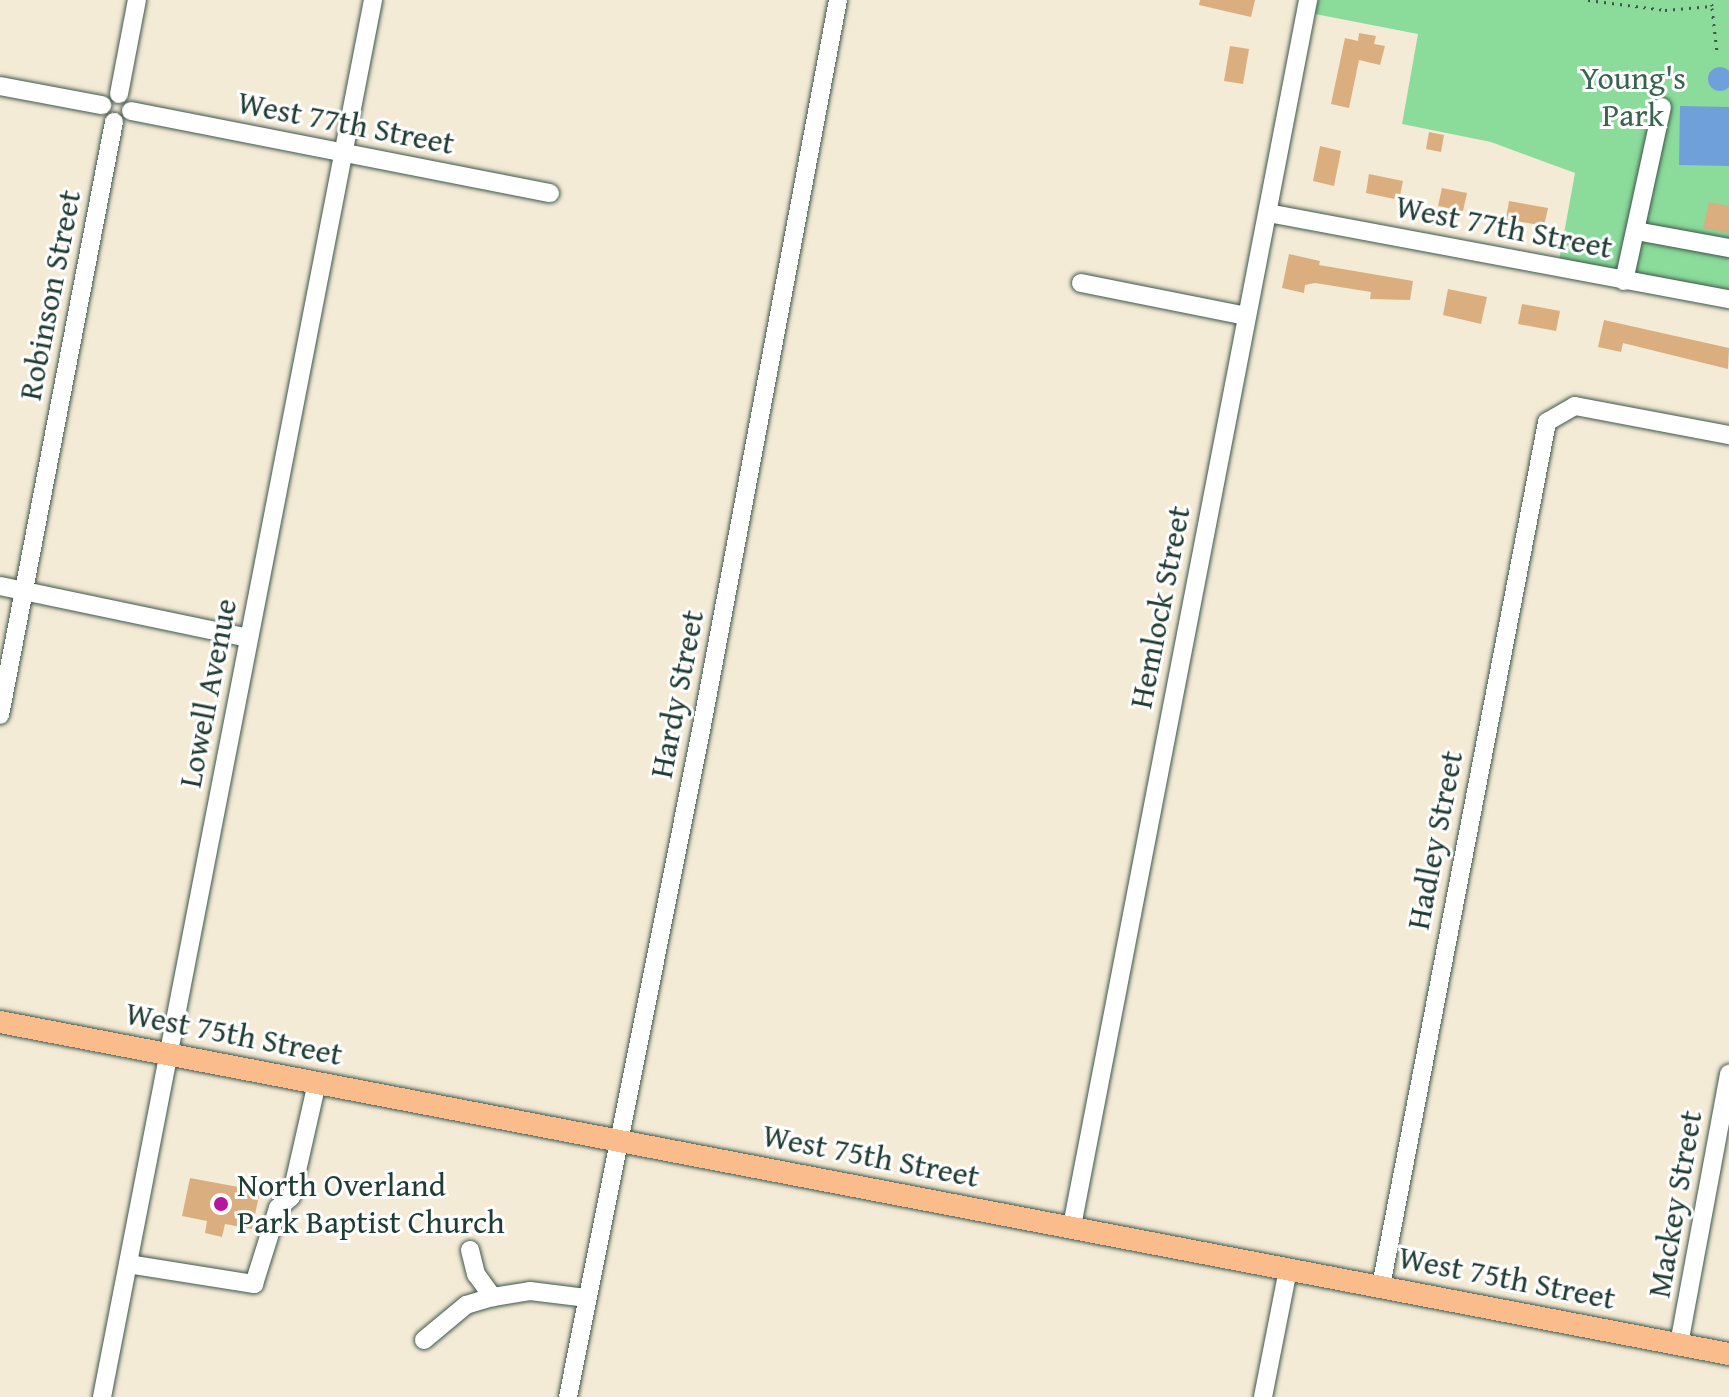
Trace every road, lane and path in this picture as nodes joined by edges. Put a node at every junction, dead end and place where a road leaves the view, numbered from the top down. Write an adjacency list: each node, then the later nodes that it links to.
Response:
1 (137, 0): 12 (street)
2 (373, 0): 17 (street, Lowell Avenue)
3 (838, 0): 35 (street, Hardy Street)
4 (1308, 0): 19 (street, Hemlock Street)
5 (1588, 0): 9 (path)
6 (1654, 0): 9 (path)
7 (1711, 0): 8 (path)
8 (1712, 6): 9 (path); 10 (path)
9 (1653, 10)
10 (1717, 52)
11 (0, 86): 13 (street)
12 (119, 94): 13 (street); 15 (street)
13 (102, 105): 16 (street)
14 (1662, 107): 20 (street)
15 (131, 111): 16 (street); 17 (street, West 77th Street)
16 (114, 122): 28 (street, Robinson Street)
17 (344, 154): 18 (street, West 77th Street); 29 (street, Lowell Avenue)
18 (550, 193)
19 (1268, 213): 22 (street, West 77th Street); 25 (street, Hemlock Street)
20 (1636, 231): 21 (street); 22 (street)
21 (1729, 248)
22 (1624, 281): 24 (street, West 77th Street)
23 (1081, 283): 25 (street)
24 (1729, 299)
25 (1246, 316): 36 (street, Hemlock Street)
26 (1729, 435): 40 (street, Hadley Street)
27 (0, 586): 28 (street)
28 (24, 592): 29 (street); 30 (street, Robinson Street)
29 (248, 638): 32 (street, Lowell Avenue)
30 (0, 715)
31 (0, 1022): 32 (main road, West 75th Street)
32 (168, 1054): 34 (main road, West 75th Street); 38 (street, Lowell Avenue)
33 (1729, 1074): 44 (street, Mackey Street)
34 (317, 1083): 35 (main road, West 75th Street); 38 (street)
35 (618, 1140): 36 (main road, West 75th Street); 42 (street, Hardy Street)
36 (1072, 1226): 39 (main road, West 75th Street)
37 (470, 1250): 41 (street)
38 (128, 1264): 46 (street, Lowell Avenue)
39 (1288, 1270): 40 (main road, West 75th Street); 48 (street)
40 (1381, 1286): 44 (main road, West 75th Street)
41 (493, 1297): 42 (street); 43 (street)
42 (586, 1298): 47 (street, Hardy Street)
43 (424, 1340)
44 (1679, 1344): 45 (main road, West 75th Street)
45 (1729, 1354)
46 (102, 1397)
47 (568, 1397)
48 (1263, 1397)

